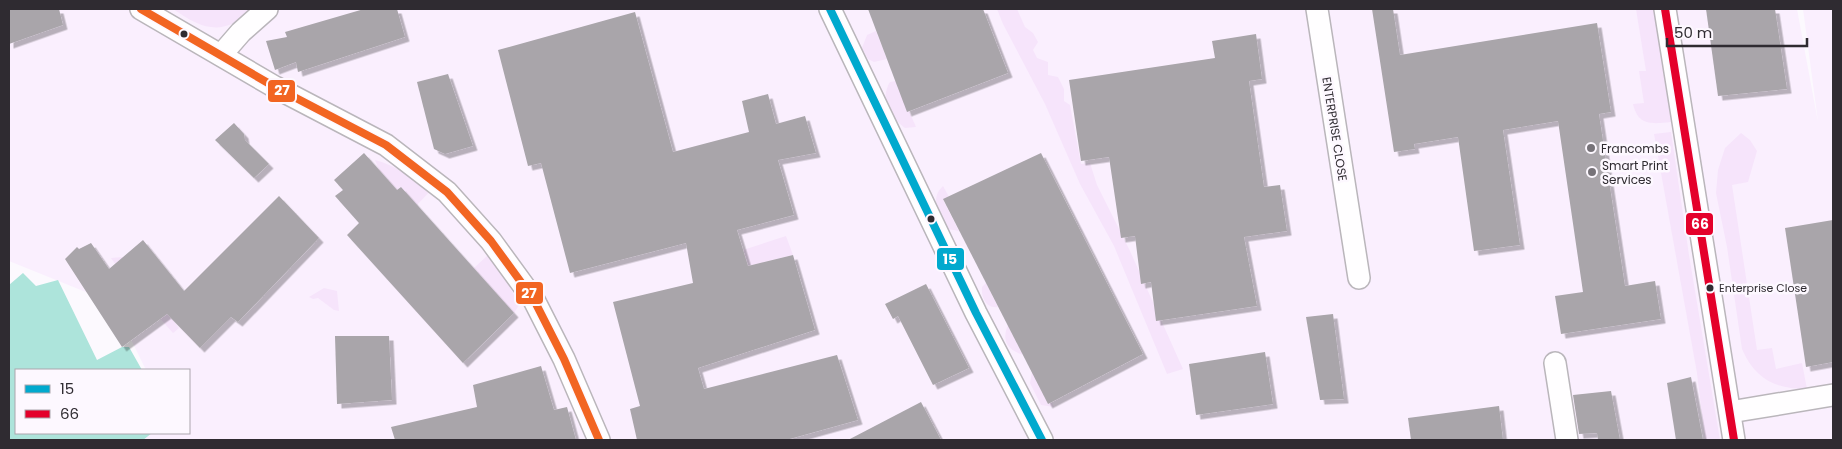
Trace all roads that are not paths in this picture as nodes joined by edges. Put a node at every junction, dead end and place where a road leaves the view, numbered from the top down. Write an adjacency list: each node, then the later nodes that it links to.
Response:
1 (141, 9): 6 (street)
2 (267, 9): 6 (street)
3 (830, 9): 12 (street)
4 (1317, 9): 7 (street, ENTERPRISE CLOSE)
5 (1664, 9): 10 (street)
6 (221, 55): 11 (street)
7 (1358, 278)
8 (1555, 363): 13 (street)
9 (1833, 395): 10 (street)
10 (1730, 412): 14 (street)
11 (599, 440)
12 (1042, 440)
13 (1567, 440)
14 (1734, 440)

